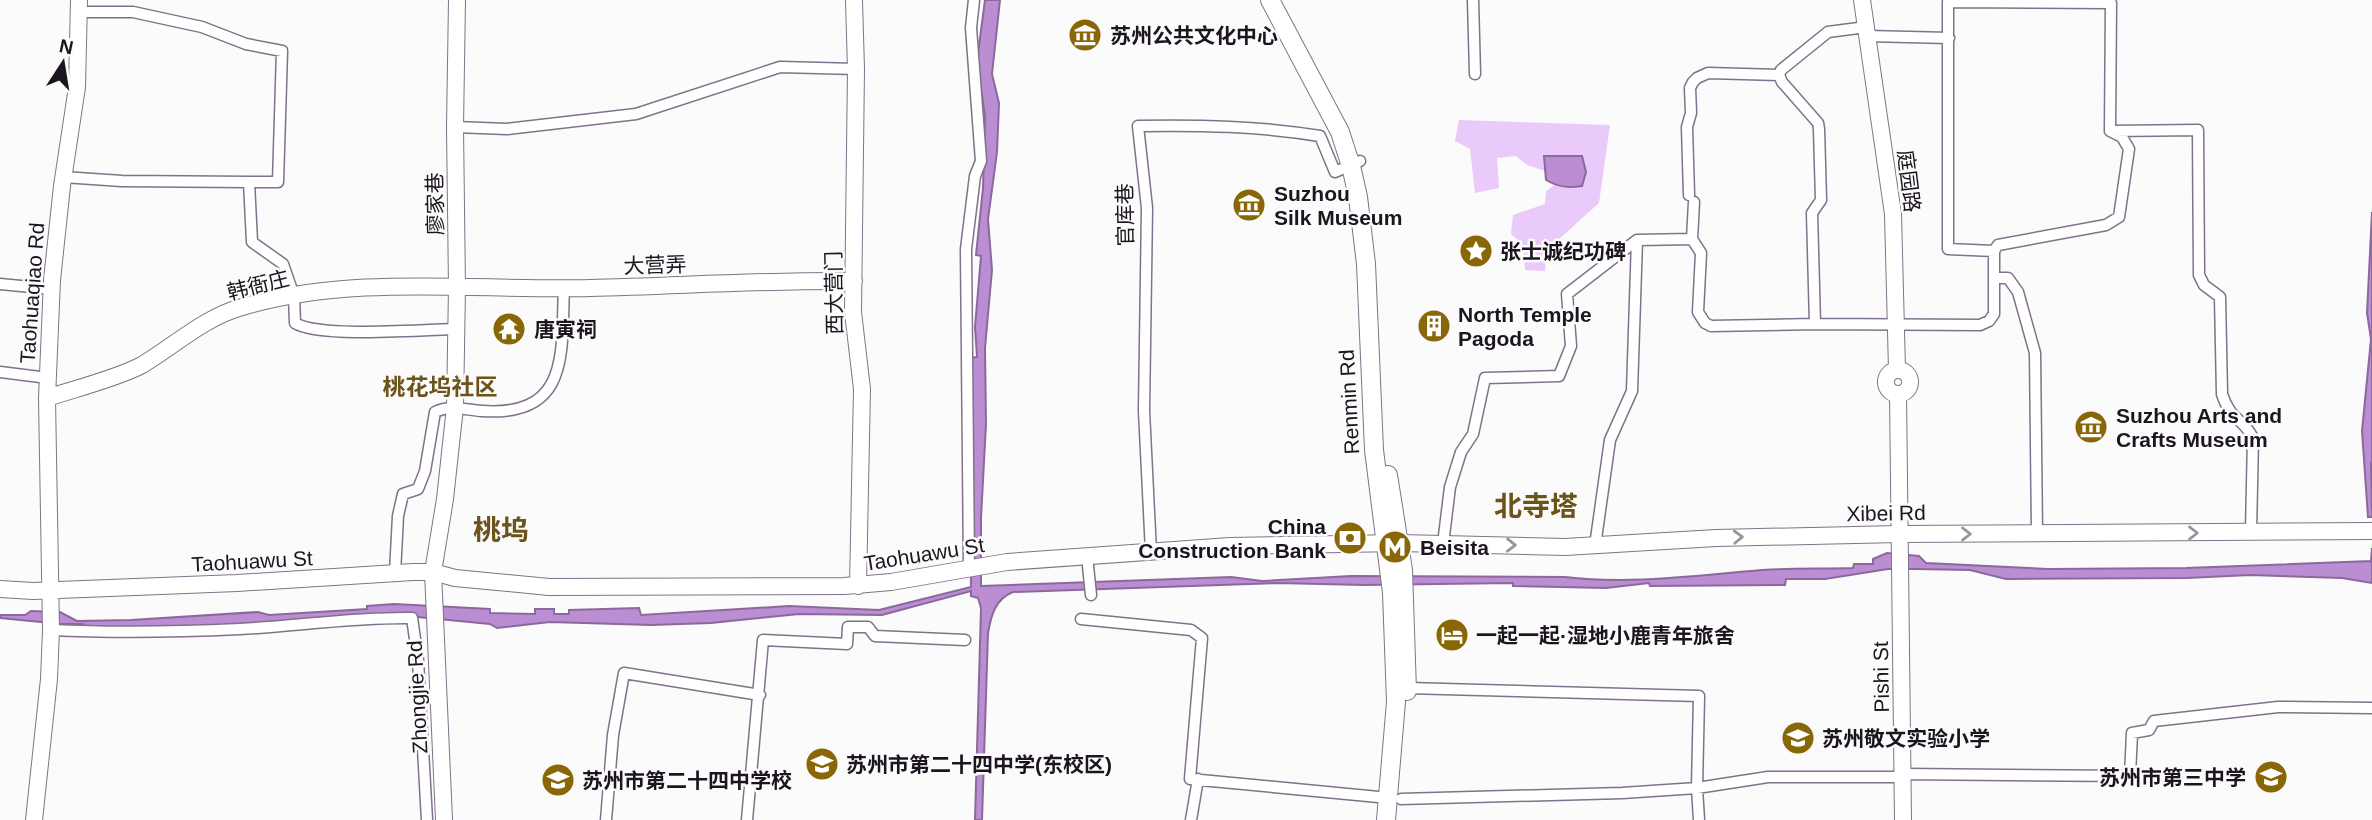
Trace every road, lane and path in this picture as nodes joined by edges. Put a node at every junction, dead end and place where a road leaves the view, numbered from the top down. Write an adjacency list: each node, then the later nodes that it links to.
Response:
1 (457, 0): 14 (main road, 廖家巷)
2 (854, 0): 11 (main road, 西大营门)
3 (974, 0): 45 (street)
4 (1270, 0): 16 (main road, Renmin Rd)
5 (1283, 0): 16 (main road, Renmin Rd)
6 (1473, 0): 12 (street)
7 (1862, 0): 9 (main road, 庭园路)
8 (79, 6): 17 (main road, Taohuaqiao Rd); 18 (street)
9 (1867, 32): 10 (street); 13 (street); 30 (main road, 庭园路)
10 (1949, 38): 15 (street); 21 (street)
11 (856, 69): 14 (street); 23 (main road, 西大营门)
12 (1475, 74)
13 (1779, 75): 19 (street); 29 (street)
14 (455, 127): 26 (main road, 廖家巷)
15 (2110, 131): 21 (street); 38 (street)
16 (1355, 163): 40 (main road, Renmin Rd); 43 (street, 官库巷)
17 (64, 177): 18 (street); 27 (main road, Taohuaqiao Rd)
18 (249, 182): 28 (street)
19 (1692, 239): 20 (street); 29 (street)
20 (1637, 240): 41 (street); 42 (street)
21 (1994, 251): 22 (street)
22 (1994, 278): 30 (street); 37 (street)
23 (854, 281): 25 (main road, 大营弄); 48 (main road, 西大营门)
24 (0, 284): 27 (street)
25 (564, 287): 26 (main road, 大营弄); 35 (street)
26 (457, 288): 28 (main road, 韩衙庄); 31 (main road, 廖家巷)
27 (52, 289): 33 (main road, Taohuaqiao Rd)
28 (294, 296): 31 (street); 34 (main road, 韩衙庄)
29 (1815, 324): 30 (street)
30 (1897, 326): 39 (main road, 庭园路)
31 (455, 329): 35 (main road, 廖家巷)
32 (0, 372): 33 (street)
33 (48, 378): 34 (main road, Taohuaqiao Rd)
34 (47, 398): 52 (main road, Taohuaqiao Rd)
35 (455, 407): 46 (street); 47 (main road, 廖家巷)
36 (2372, 531): 38 (main road, Xibei Rd)
37 (2037, 533): 38 (main road, Xibei Rd, one-way to 38); 39 (main road, Xibei Rd, one-way to 37)
38 (2251, 533)
39 (1899, 534): 42 (main road, Xibei Rd, one-way to 39); 59 (main road, Pishi St)
40 (1393, 543): 41 (main road, Xibei Rd); 43 (main road, Taohuawu St); 50 (main road, Renmin Rd)
41 (1443, 544): 42 (main road, Xibei Rd, one-way to 42)
42 (1595, 546)
43 (1151, 552): 44 (main road, Taohuawu St)
44 (1087, 556): 45 (main road, Taohuawu St); 51 (street)
45 (974, 567): 48 (main road, Taohuawu St)
46 (395, 573): 47 (main road, Taohuawu St); 52 (main road, Taohuawu St)
47 (433, 583): 48 (main road, Taohuawu St); 52 (main road, Taohuawu St); 66 (main road, Zhongjie Rd)
48 (858, 586)
49 (0, 589): 52 (main road)
50 (1398, 592): 56 (main road, Renmin Rd); 62 (main road, Renmin Rd)
51 (1091, 595)
52 (51, 598): 54 (main road, Taohuaqiao Rd)
53 (1081, 620): 60 (street)
54 (51, 628): 64 (main road, Taohuaqiao Rd); 65 (street)
55 (965, 640): 57 (street)
56 (1407, 688): 61 (street); 62 (main road, Renmin Rd)
57 (760, 695): 63 (street); 67 (street)
58 (2372, 708): 59 (street)
59 (1903, 776): 61 (street); 73 (main road, Pishi St)
60 (1198, 779): 62 (street); 69 (street)
61 (1697, 788): 62 (street); 72 (street)
62 (1395, 799): 70 (main road, Renmin Rd); 71 (main road, Renmin Rd)
63 (747, 819): 68 (street)
64 (34, 820)
65 (427, 820)
66 (444, 820)
67 (606, 820)
68 (760, 820)
69 (1191, 820)
70 (1386, 820)
71 (1399, 820)
72 (1699, 820)
73 (1903, 820)

